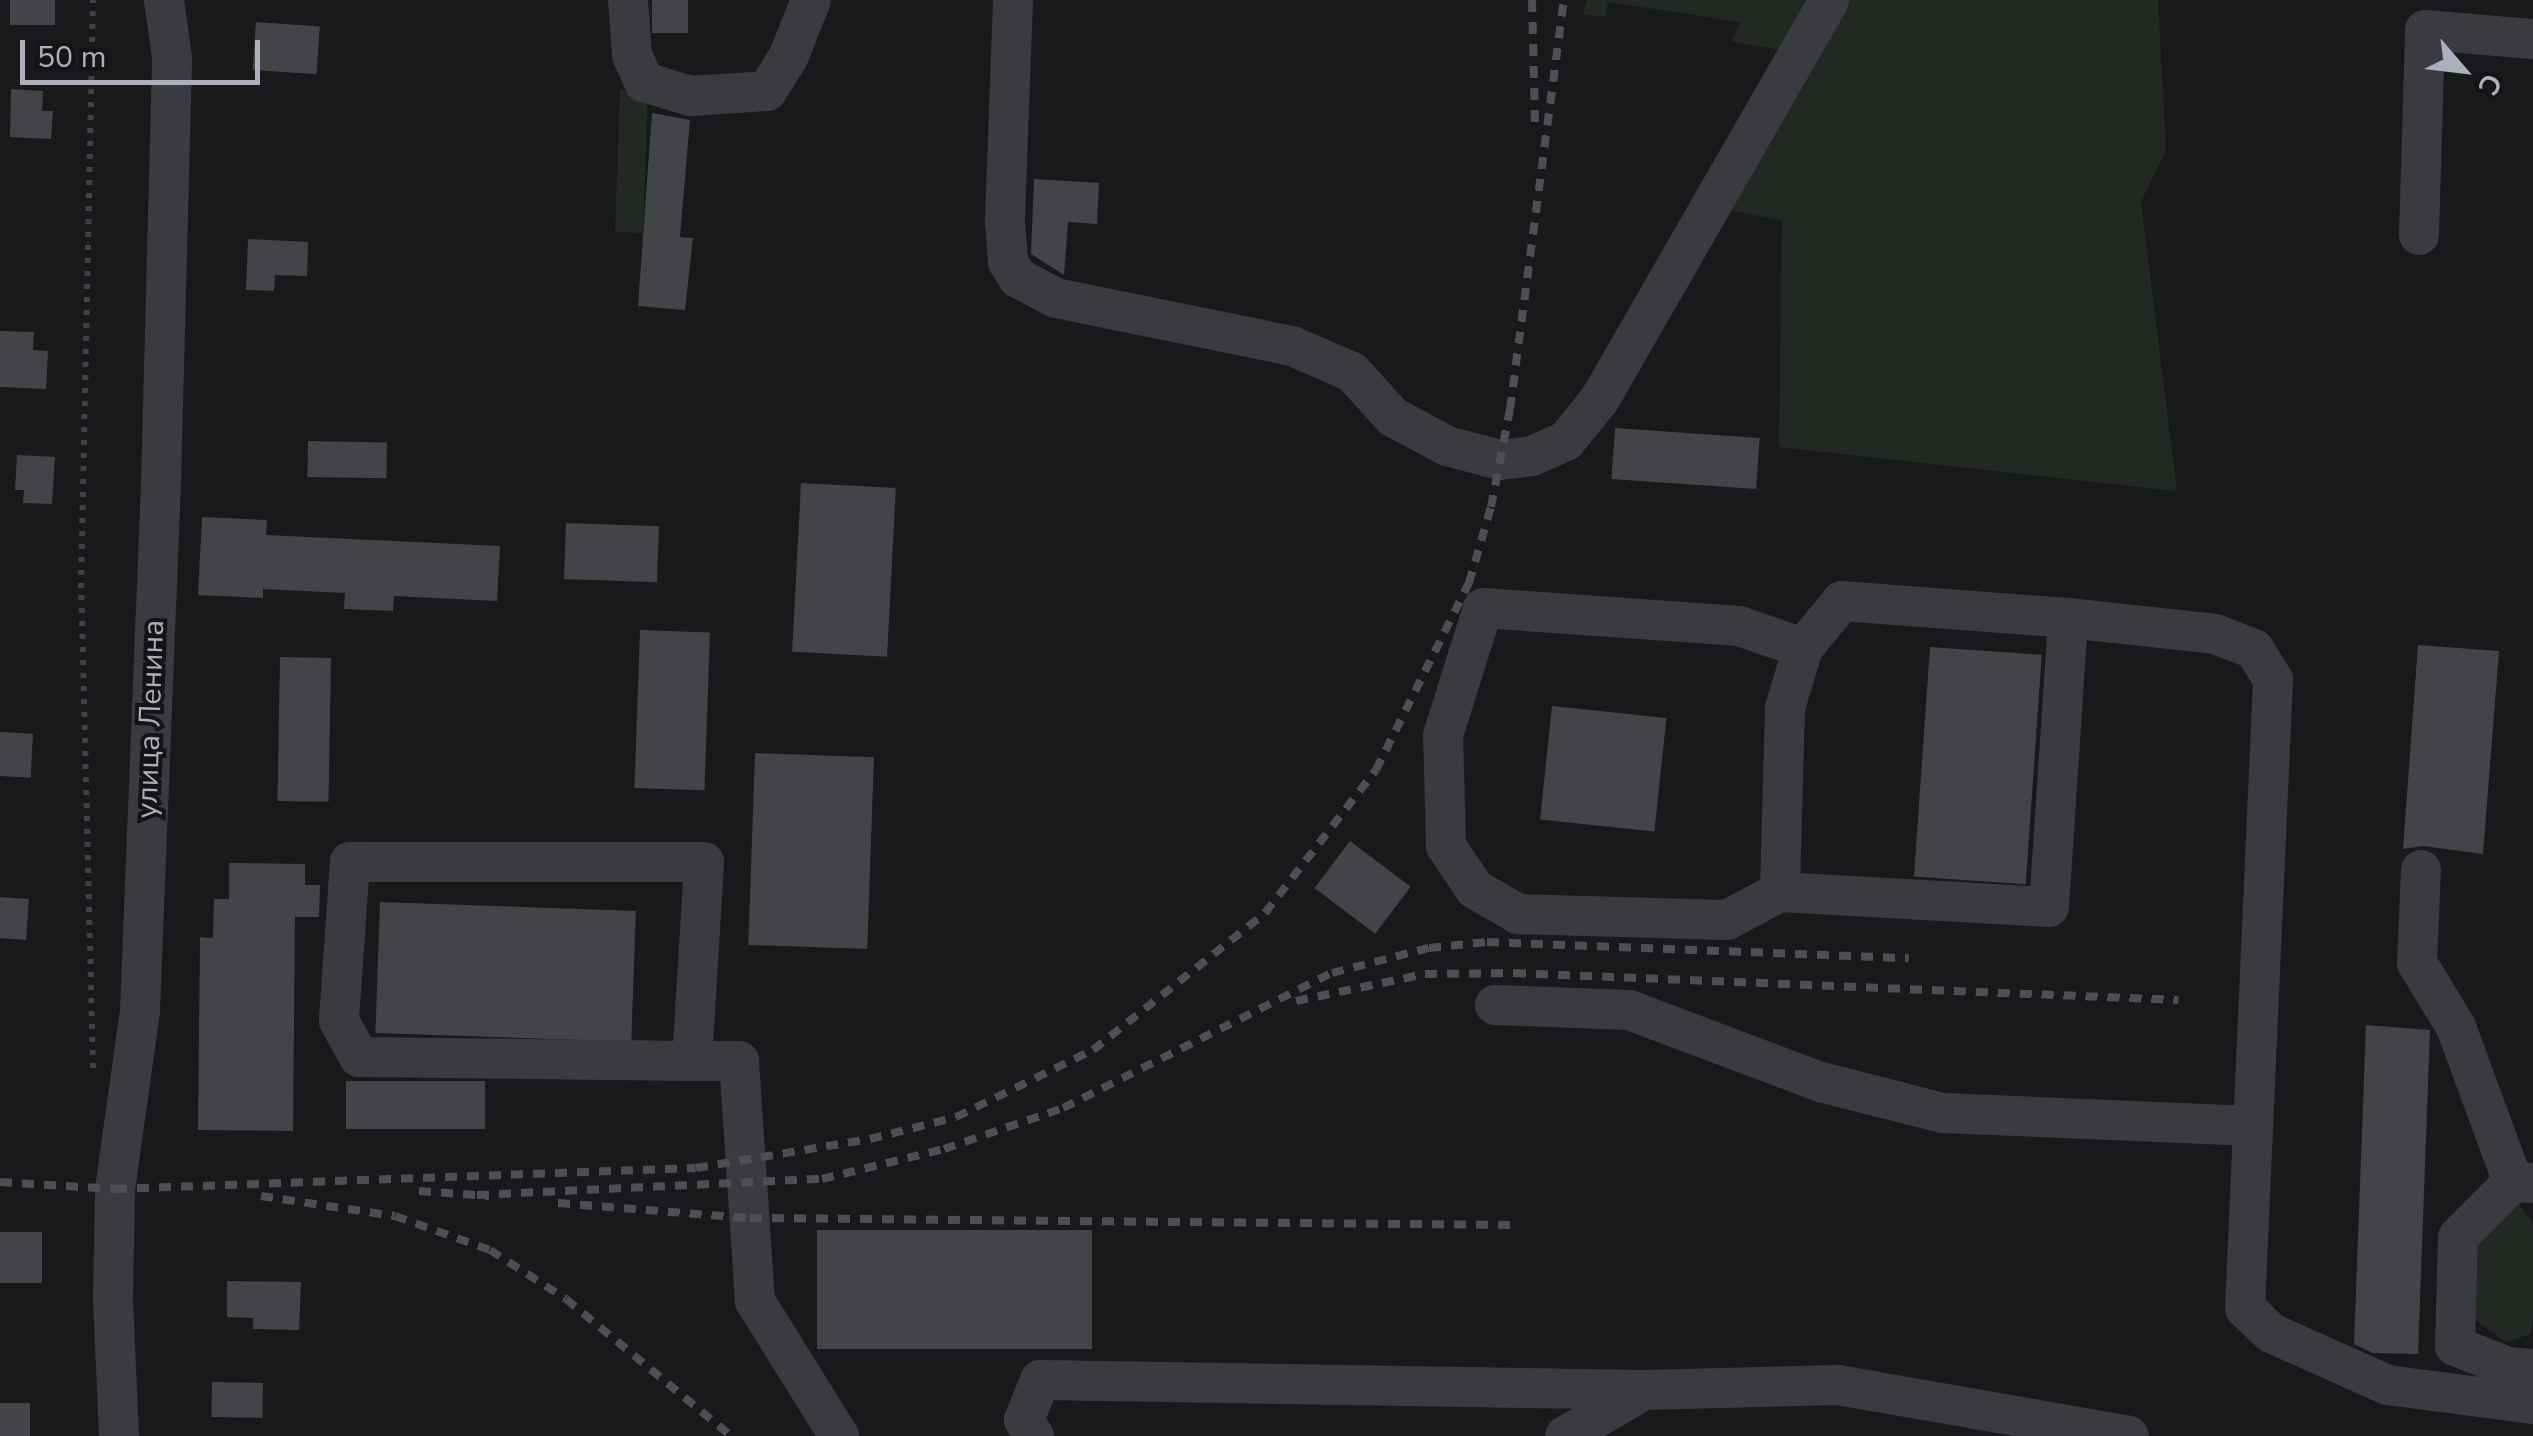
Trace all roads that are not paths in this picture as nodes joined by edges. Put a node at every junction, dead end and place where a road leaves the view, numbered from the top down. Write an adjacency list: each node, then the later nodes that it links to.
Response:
1 (164, 0): 19 (street, улица Ленина)
2 (628, 0): 3 (street)
3 (810, 0)
4 (1013, 0): 5 (street)
5 (1829, 0)
6 (2533, 39): 7 (street)
7 (2419, 236)
8 (2068, 618): 9 (street); 11 (street); 14 (street)
9 (1803, 648): 11 (street); 11 (street)
10 (2421, 870): 15 (street)
11 (1780, 892)
12 (1495, 1005): 14 (street)
13 (692, 1061): 13 (street); 20 (street)
14 (2253, 1126): 18 (street)
15 (2523, 1182): 16 (street)
16 (2533, 1369)
17 (1644, 1390): 21 (street); 22 (street); 23 (street)
18 (2533, 1404)
19 (119, 1436)
20 (840, 1436)
21 (1034, 1436)
22 (1565, 1436)
23 (2129, 1436)

